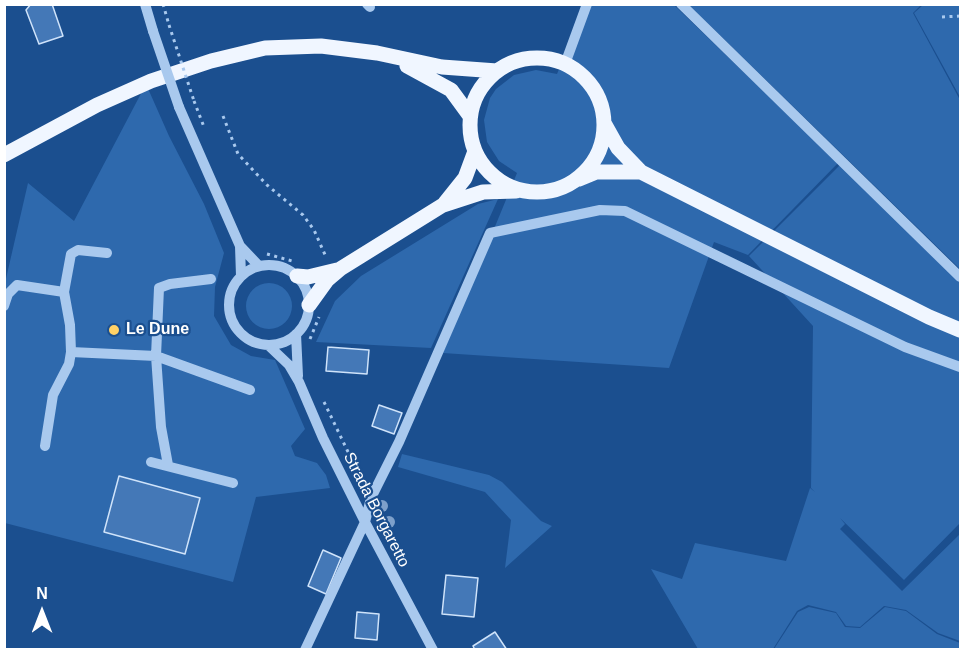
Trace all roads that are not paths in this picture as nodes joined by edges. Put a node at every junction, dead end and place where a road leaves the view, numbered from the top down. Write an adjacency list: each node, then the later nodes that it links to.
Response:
1 (145, 4): 15 (street, bridge)
2 (587, 4): 5 (street)
3 (681, 4): 21 (street)
4 (377, 53): 6 (main road); 7 (main road); 10 (main road)
5 (565, 64): 6 (main road); 8 (main road)
6 (497, 71): 7 (main road)
7 (470, 116): 9 (main road)
8 (604, 123): 11 (main road); 12 (main road)
9 (475, 151): 13 (main road); 14 (main road)
10 (4, 155)
11 (641, 172): 12 (main road); 26 (main road)
12 (573, 182): 13 (main road)
13 (525, 191): 14 (main road)
14 (443, 206): 18 (main road)
15 (240, 246): 17 (street); 20 (street)
16 (107, 253): 23 (street)
17 (260, 266): 19 (street); 20 (street)
18 (340, 269): 19 (main road); 25 (main road)
19 (298, 270): 25 (street)
20 (241, 276): 28 (street)
21 (960, 277)
22 (211, 279): 30 (street)
23 (64, 292): 24 (street); 29 (street)
24 (4, 306)
25 (315, 308): 27 (street)
26 (960, 330)
27 (296, 334): 28 (street); 32 (street, Strada Borgaretto)
28 (268, 345): 32 (street, Strada Borgaretto)
29 (71, 352): 30 (street); 34 (street)
30 (156, 356): 33 (street); 36 (street)
31 (960, 367): 38 (street)
32 (299, 382): 38 (street, Strada Borgaretto)
33 (250, 390)
34 (45, 446)
35 (151, 462): 36 (street)
36 (168, 465): 37 (street)
37 (233, 483)
38 (365, 522): 39 (street); 40 (street, Strada Borgaretto)
39 (305, 650)
40 (433, 650)

